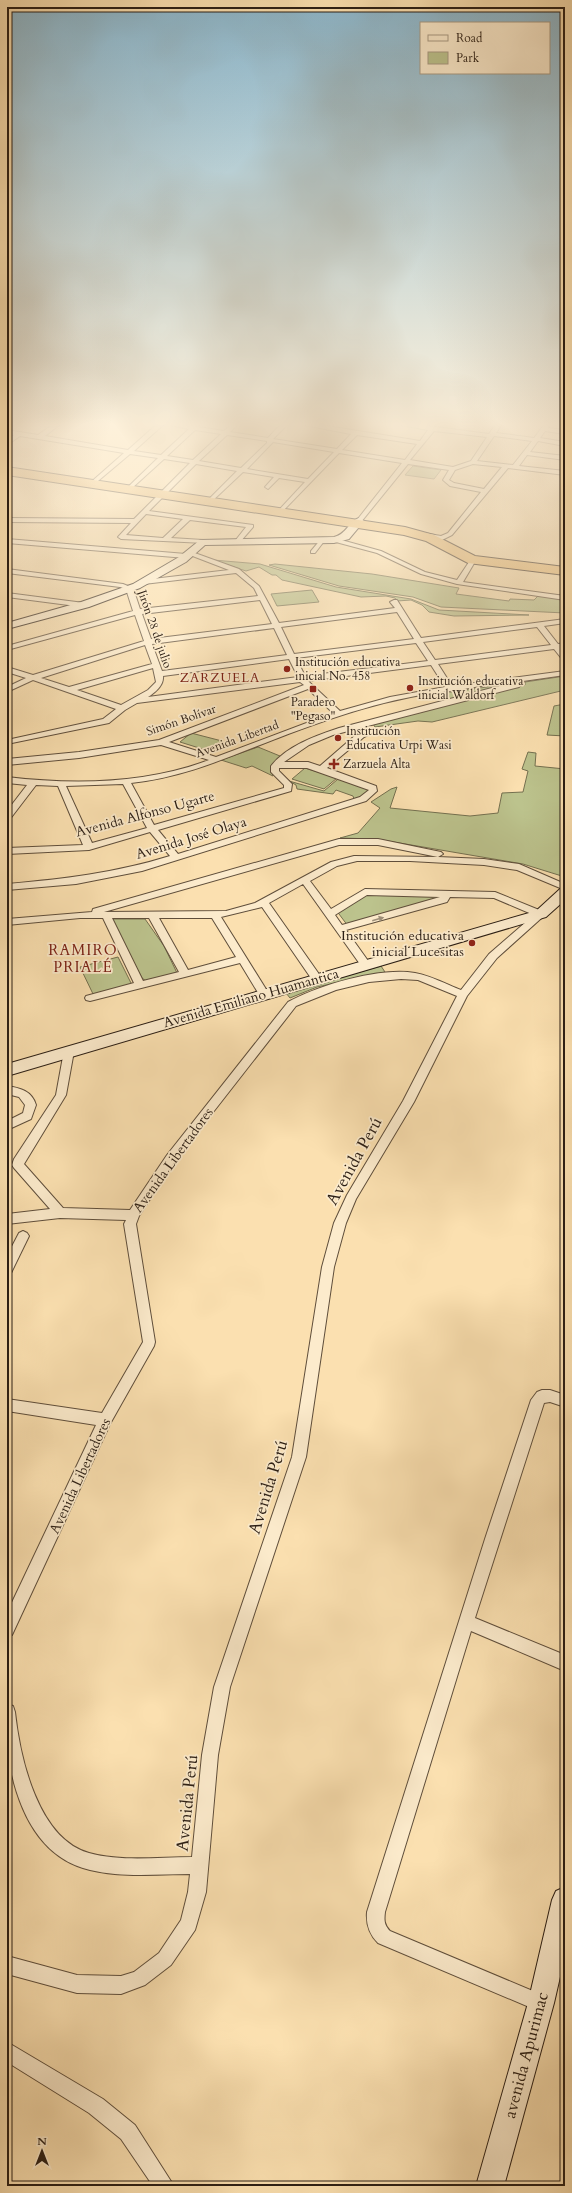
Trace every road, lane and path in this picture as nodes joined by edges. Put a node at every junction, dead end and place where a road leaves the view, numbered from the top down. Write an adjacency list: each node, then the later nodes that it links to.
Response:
1 (130, 527): 8 (street)
2 (178, 527): 10 (street)
3 (251, 527): 14 (street)
4 (354, 527): 12 (street)
5 (384, 527): 16 (highway)
6 (398, 527): 16 (highway)
7 (456, 527): 16 (street)
8 (121, 537): 10 (street); 17 (street)
9 (7, 538): 17 (street)
10 (165, 540): 15 (street)
11 (322, 540): 12 (street); 14 (street); 18 (street)
12 (334, 540): 26 (street)
13 (7, 541): 17 (street)
14 (238, 541): 15 (street)
15 (202, 542): 19 (street)
16 (444, 542): 20 (highway); 21 (highway)
17 (111, 547): 19 (street)
18 (313, 552)
19 (189, 555): 22 (street); 25 (street)
20 (473, 560): 24 (highway); 26 (street)
21 (565, 566)
22 (238, 570): 25 (street); 29 (street)
23 (7, 571): 27 (street, Jirón 28 de julio)
24 (565, 571)
25 (144, 582): 27 (street)
26 (459, 584): 30 (street)
27 (129, 588): 32 (street); 34 (street, Jirón 28 de julio)
28 (7, 595): 32 (street)
29 (263, 597): 34 (street); 38 (street)
30 (565, 598)
31 (394, 602): 33 (street)
32 (84, 605): 37 (street)
33 (399, 610): 38 (street); 39 (street)
34 (137, 612): 40 (street, Jirón 28 de julio); 43 (street)
35 (565, 621): 36 (street)
36 (538, 624): 39 (street); 42 (street)
37 (7, 626)
38 (276, 626): 40 (street); 44 (street)
39 (417, 640): 44 (street); 46 (street)
40 (148, 642): 47 (street, Jirón 28 de julio); 51 (street)
41 (565, 645): 42 (street)
42 (556, 647): 45 (street); 46 (street)
43 (7, 648)
44 (291, 657): 50 (street); 52 (street)
45 (565, 657)
46 (432, 663): 52 (street); 55 (street)
47 (155, 664): 50 (street, Jirón 28 de julio); 57 (street)
48 (7, 669): 51 (street)
49 (565, 673): 53 (street, Avenida Libertad)
50 (159, 674): 58 (street, Jirón 28 de julio)
51 (34, 678): 56 (street); 57 (street)
52 (303, 680): 54 (street); 58 (street)
53 (519, 680): 55 (street, Avenida Libertad); 66 (street)
54 (310, 686): 60 (street); 63 (street, Simón Bolívar)
55 (450, 689): 60 (street, Avenida Libertad)
56 (7, 690)
57 (69, 690): 59 (street)
58 (134, 701): 59 (street, Jirón 28 de julio)
59 (122, 708): 62 (street, Jirón 28 de julio)
60 (340, 714): 64 (street, Avenida Libertad)
61 (367, 732): 67 (street)
62 (7, 742)
63 (161, 742): 64 (street); 65 (street, Simón Bolívar)
64 (215, 759): 69 (street, Avenida Libertad)
65 (7, 762)
66 (276, 765): 67 (street); 73 (street, Avenida Alfonso Ugarte)
67 (321, 769): 76 (street, Avenida José Olaya)
68 (7, 780): 70 (street, Avenida Libertad)
69 (125, 780): 71 (street, Avenida Libertad); 73 (street)
70 (33, 783): 71 (street, Avenida Libertad); 72 (street)
71 (62, 784): 74 (street)
72 (7, 817)
73 (152, 829): 74 (street, Avenida Alfonso Ugarte); 76 (street)
74 (89, 847): 75 (street, Avenida Alfonso Ugarte)
75 (7, 851)
76 (176, 857): 79 (street, Avenida José Olaya)
77 (484, 862): 78 (street); 80 (street); 87 (street)
78 (304, 880): 83 (street); 85 (street)
79 (7, 887)
80 (565, 887)
81 (565, 892): 86 (street, Avenida Perú)
82 (446, 894): 85 (street); 86 (street); 91 (street, one-way to 82)
83 (264, 902): 89 (street); 95 (street)
84 (152, 914): 88 (street); 89 (street); 94 (street)
85 (330, 914): 91 (street)
86 (542, 914): 93 (street, Avenida Emiliano Huamantica); 98 (street, Avenida Perú)
87 (80, 915): 88 (street); 90 (street)
88 (106, 915): 96 (street)
89 (215, 915): 92 (street)
90 (7, 922)
91 (340, 929): 93 (street)
92 (243, 959): 94 (street); 97 (street)
93 (366, 965): 95 (street, Avenida Emiliano Huamantica)
94 (185, 974): 96 (street)
95 (316, 979): 97 (street, Avenida Emiliano Huamantica)
96 (140, 985): 99 (street)
97 (264, 994): 100 (street, Avenida Emiliano Huamantica)
98 (463, 994): 105 (street, Avenida Libertadores); 116 (street, Avenida Perú)
99 (90, 998)
100 (68, 1051): 101 (street, Avenida Emiliano Huamantica); 104 (street)
101 (7, 1070)
102 (7, 1090): 103 (street)
103 (7, 1126)
104 (60, 1213): 105 (street); 106 (street)
105 (134, 1215): 111 (street, Avenida Libertadores)
106 (7, 1219)
107 (23, 1236): 108 (street)
108 (7, 1269)
109 (565, 1401): 112 (street)
110 (7, 1405): 111 (street)
111 (105, 1420): 113 (street, Avenida Libertadores)
112 (467, 1622): 114 (street); 119 (street)
113 (7, 1630)
114 (565, 1663)
115 (7, 1712): 116 (street)
116 (198, 1865): 118 (street, Avenida Perú)
117 (565, 1900): 119 (street, avenida Apurimac)
118 (7, 1964)
119 (541, 2003): 122 (street, avenida Apurimac)
120 (7, 2051): 121 (street)
121 (164, 2186)
122 (490, 2186)

